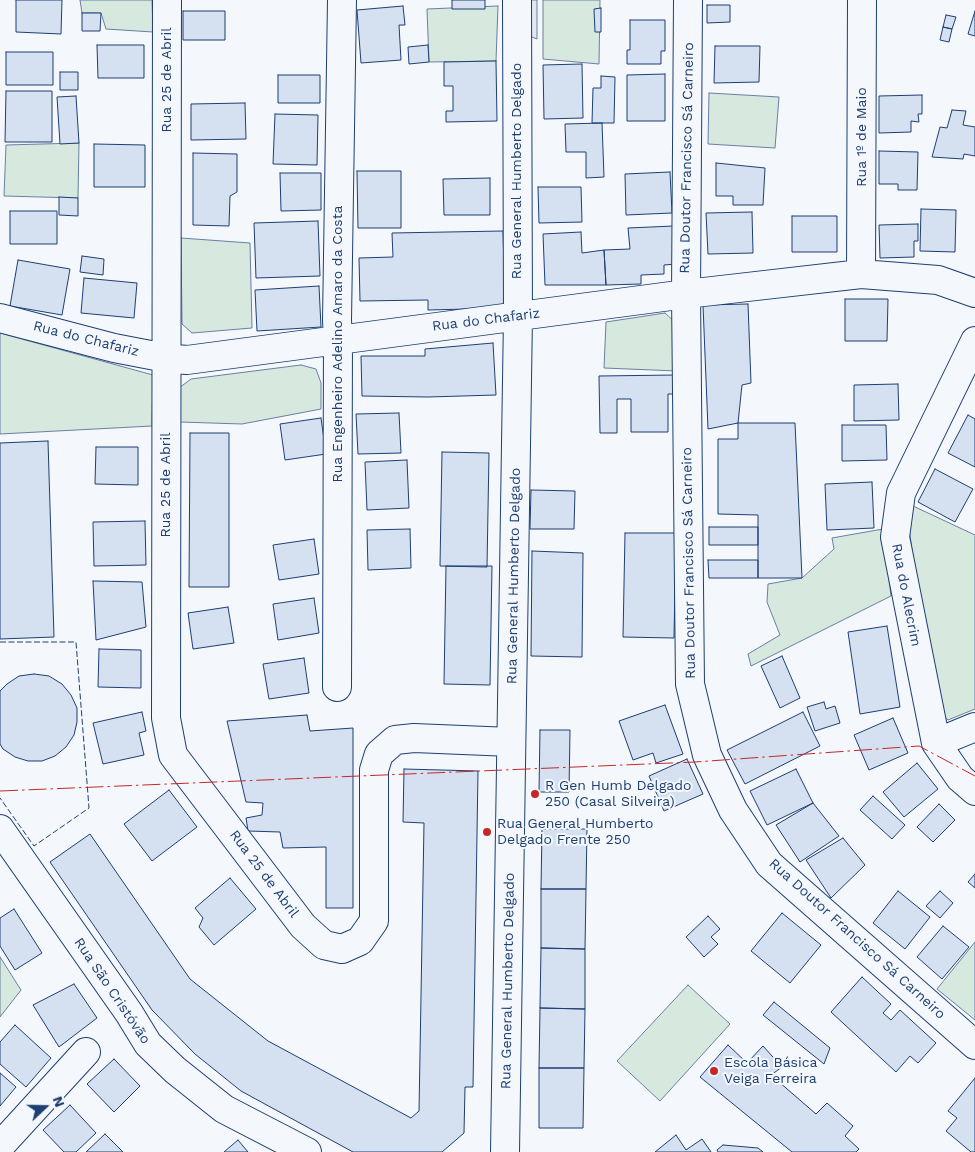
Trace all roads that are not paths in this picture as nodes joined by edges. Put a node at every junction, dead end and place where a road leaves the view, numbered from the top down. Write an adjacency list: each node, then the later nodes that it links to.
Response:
1 (167, 0): 13 (street, Rua 25 de Abril)
2 (342, 0): 11 (street, Rua Engenheiro Adelino Amaro da Costa)
3 (517, 0): 9 (street, Rua General Humberto Delgado)
4 (688, 0): 8 (street, Rua Doutor Francisco Sá Carneiro)
5 (862, 0): 6 (street, Rua 1º de Maio)
6 (861, 274): 7 (street, Rua do Chafariz); 8 (street, Rua do Chafariz)
7 (975, 293)
8 (686, 294): 9 (street, Rua do Chafariz); 20 (street, Rua Doutor Francisco Sá Carneiro)
9 (518, 316): 11 (street, Rua do Chafariz); 16 (street, Rua General Humberto Delgado)
10 (0, 318): 13 (street, Rua do Chafariz)
11 (338, 340): 13 (street, Rua do Chafariz); 14 (street, Rua Engenheiro Adelino Amaro da Costa)
12 (975, 341): 17 (street, Rua do Alecrim)
13 (166, 358): 16 (street, Rua 25 de Abril)
14 (336, 688)
15 (975, 727): 17 (street)
16 (511, 742): 24 (street, Rua General Humberto Delgado)
17 (936, 743): 18 (street, Rua do Alecrim)
18 (975, 791)
19 (0, 828): 23 (street, Rua São Cristóvão)
20 (975, 1044)
21 (86, 1052): 22 (street)
22 (0, 1146)
23 (307, 1152)
24 (505, 1152)

